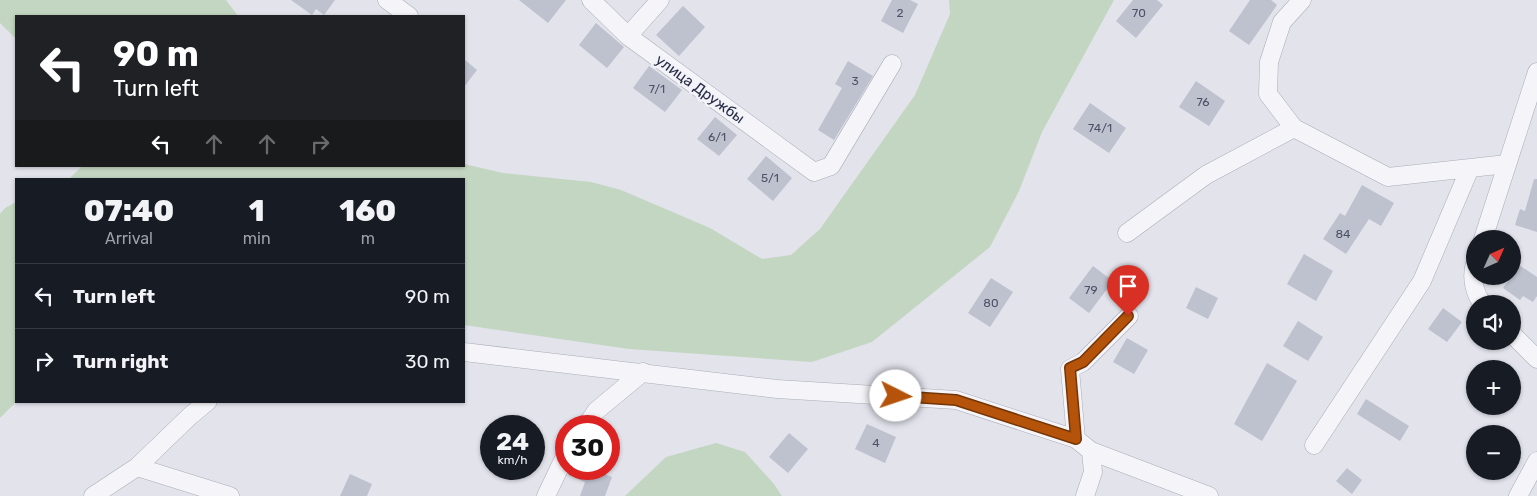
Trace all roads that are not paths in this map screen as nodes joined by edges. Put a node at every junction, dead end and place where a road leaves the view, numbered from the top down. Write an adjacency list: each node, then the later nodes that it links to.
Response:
1 (387, 0): 5 (street)
2 (591, 0): 6 (street, улица Дружбы)
3 (660, 0): 6 (street)
4 (1302, 0): 9 (street)
5 (408, 15)
6 (628, 36): 7 (street, улица Дружбы)
7 (892, 64)
8 (1537, 72): 10 (street)
9 (1294, 128): 11 (street); 13 (street)
10 (1507, 164): 11 (street); 12 (street)
11 (1470, 168): 22 (street)
12 (1486, 230)
13 (1127, 234)
14 (1128, 316): 21 (street)
15 (1521, 343): 17 (street)
16 (465, 352): 18 (street)
17 (1537, 359)
18 (644, 372): 20 (street); 21 (street)
19 (206, 403): 25 (street)
20 (594, 415)
21 (1076, 439): 23 (street)
22 (1314, 445)
23 (1091, 451): 31 (street); 32 (street)
24 (1537, 461): 27 (street)
25 (137, 467): 28 (street); 29 (street)
26 (555, 477): 30 (street)
27 (1520, 495)
28 (93, 496)
29 (230, 496)
30 (546, 496)
31 (1085, 496)
32 (1209, 496)

